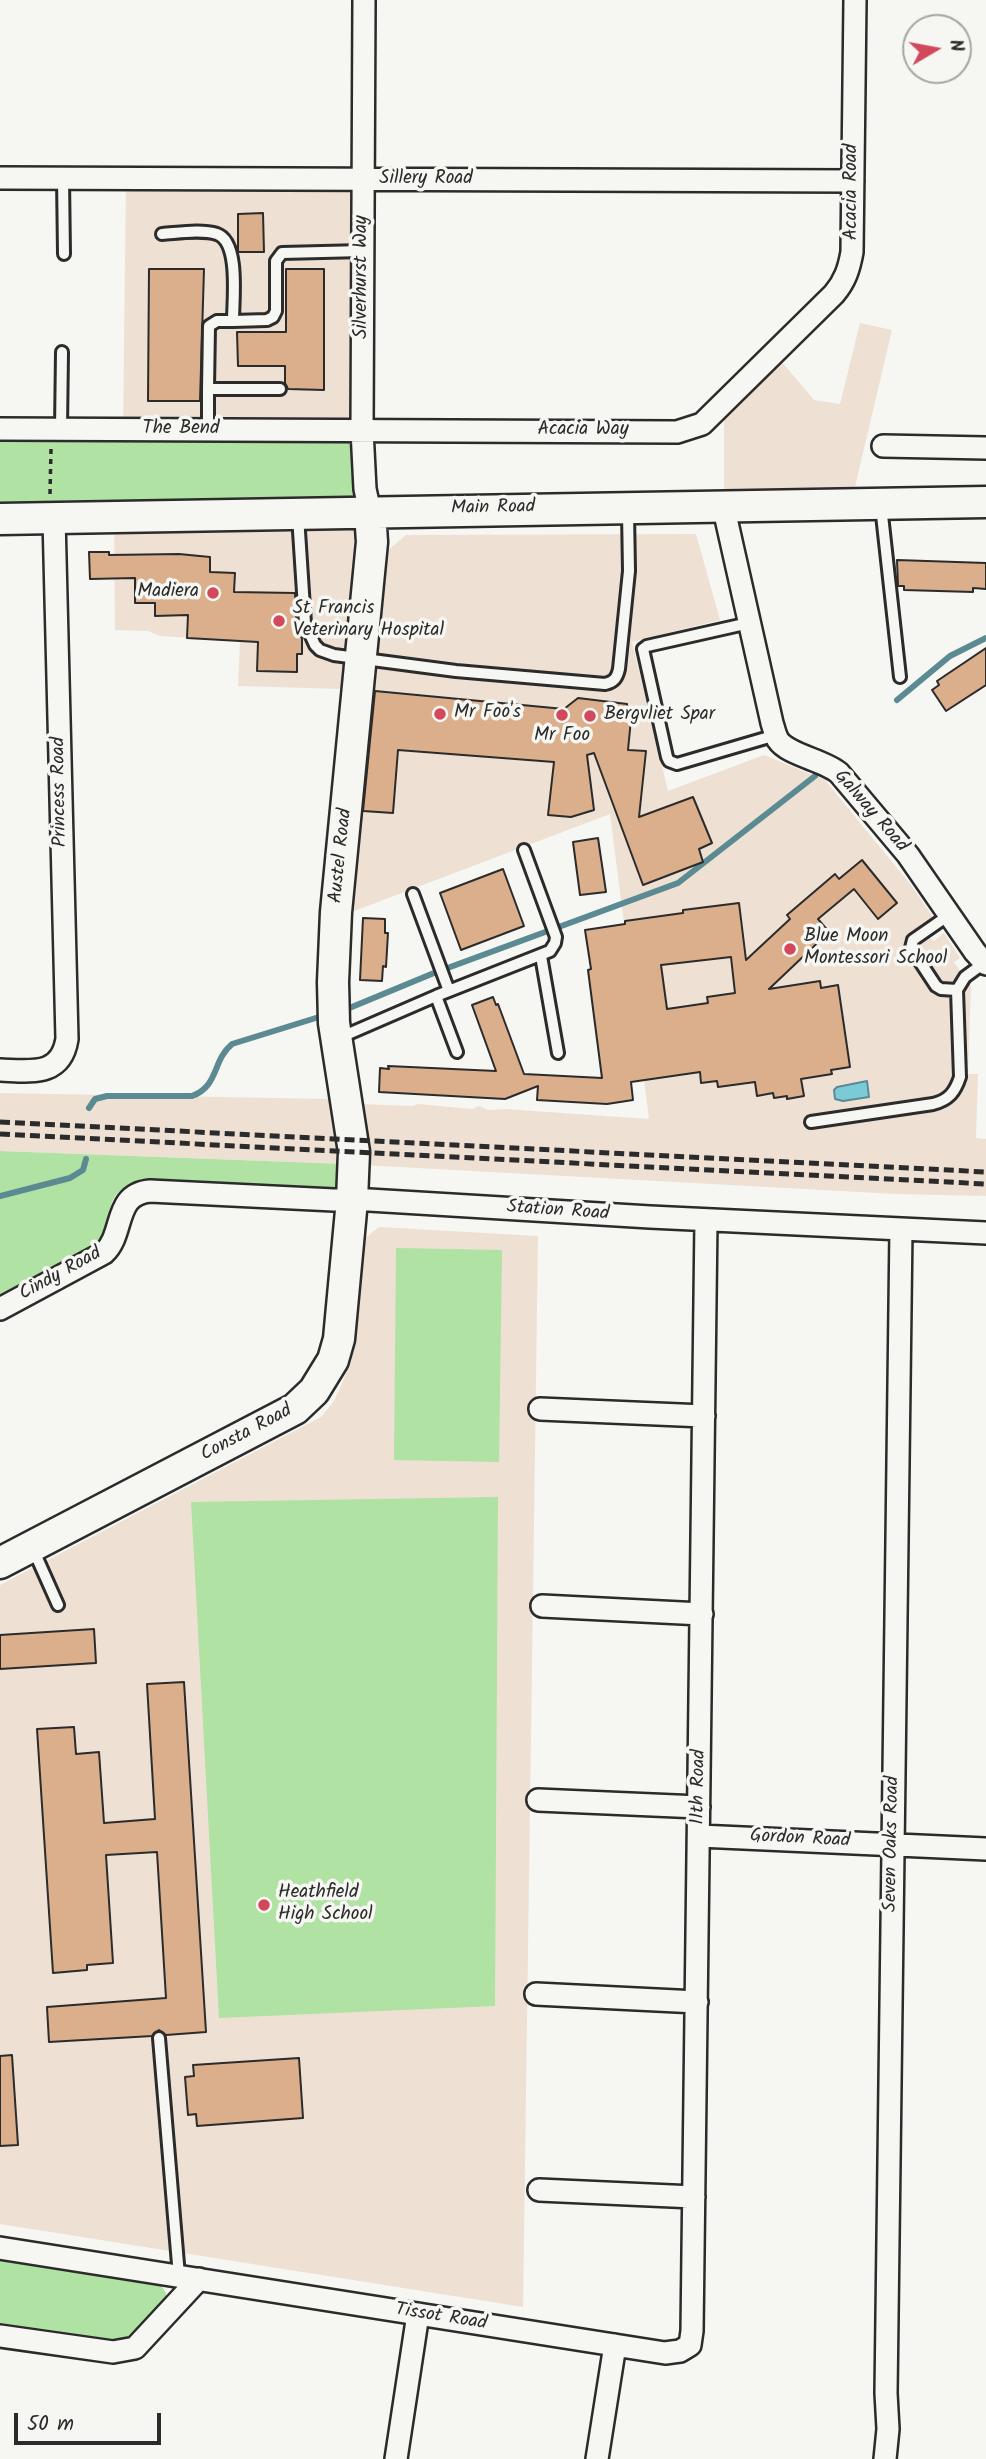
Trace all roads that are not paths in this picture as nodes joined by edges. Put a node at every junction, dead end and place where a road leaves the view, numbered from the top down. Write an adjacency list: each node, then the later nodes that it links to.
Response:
1 (364, 0): 5 (street, Silverhurst Way)
2 (855, 0): 6 (street, Acacia Road)
3 (0, 178): 4 (street, Sillery Road)
4 (63, 178): 5 (street, Sillery Road); 9 (lane)
5 (363, 180): 6 (street, Sillery Road); 8 (street, Silverhurst Way)
6 (853, 181): 12 (street, Acacia Road)
7 (162, 234): 10 (lane)
8 (363, 251): 10 (lane); 18 (street, Silverhurst Way)
9 (64, 254)
10 (233, 321): 13 (lane)
11 (62, 352): 15 (lane)
12 (774, 353): 18 (street, Acacia Way)
13 (208, 389): 14 (lane); 17 (lane)
14 (280, 389)
15 (58, 423): 16 (street, The Bend); 17 (street, The Bend)
16 (0, 429)
17 (208, 430): 18 (street, The Bend)
18 (362, 430): 26 (street, Silverhurst Way)
19 (883, 446): 20 (street)
20 (986, 448)
21 (986, 502): 22 (street, Main Road)
22 (880, 503): 23 (street, Main Road); 31 (lane)
23 (723, 506): 25 (street, Main Road); 29 (street)
24 (52, 507): 27 (street, Main Road); 28 (street, Main Road); 44 (street, Princess Road)
25 (628, 507): 26 (street, Main Road); 30 (lane)
26 (370, 512): 27 (street, Main Road); 30 (street, Austel Road)
27 (298, 513): 30 (lane)
28 (0, 519)
29 (749, 623): 32 (street); 32 (lane)
30 (363, 660): 41 (street, Austel Road)
31 (900, 677)
32 (776, 735): 35 (street, Galway Road)
33 (524, 850): 36 (lane)
34 (414, 894): 39 (lane)
35 (949, 915): 37 (street, Galway Road); 38 (lane)
36 (541, 956): 39 (lane); 43 (lane)
37 (985, 963): 38 (lane)
38 (957, 990): 45 (lane)
39 (449, 991): 40 (lane)
40 (436, 996): 41 (lane); 42 (lane)
41 (334, 1023): 47 (street, Austel Road)
42 (457, 1052)
43 (558, 1053)
44 (0, 1070)
45 (811, 1122)
46 (132, 1197): 47 (street, Station Road); 51 (street, Cindy Road)
47 (352, 1200): 48 (street, Station Road); 54 (street, Consta Road)
48 (706, 1220): 49 (street, Station Road); 53 (street, 11th Road)
49 (901, 1229): 50 (street, Station Road); 62 (street, Seven Oaks Road)
50 (986, 1233)
51 (0, 1308)
52 (540, 1409): 53 (street)
53 (704, 1416): 58 (street, 11th Road)
54 (32, 1546): 55 (street, Consta Road); 56 (lane)
55 (0, 1563)
56 (58, 1605)
57 (542, 1606): 58 (street)
58 (702, 1614): 60 (street, 11th Road)
59 (538, 1800): 60 (street)
60 (699, 1807): 61 (street, 11th Road)
61 (699, 1836): 62 (street, Gordon Road); 65 (street, 11th Road)
62 (893, 1844): 63 (street, Gordon Road); 77 (street, Seven Oaks Road)
63 (986, 1849)
64 (537, 1994): 65 (street)
65 (697, 2001): 68 (street, 11th Road)
66 (159, 2038): 70 (lane)
67 (539, 2190): 68 (street)
68 (694, 2197): 74 (street, 11th Road)
69 (0, 2248): 70 (street, Tissot Road)
70 (189, 2278): 71 (street, Tissot Road); 72 (street)
71 (418, 2314): 73 (street, Tissot Road); 75 (street)
72 (0, 2336)
73 (615, 2345): 74 (street, Tissot Road); 76 (street)
74 (683, 2350)
75 (396, 2459)
76 (597, 2459)
77 (885, 2459)

